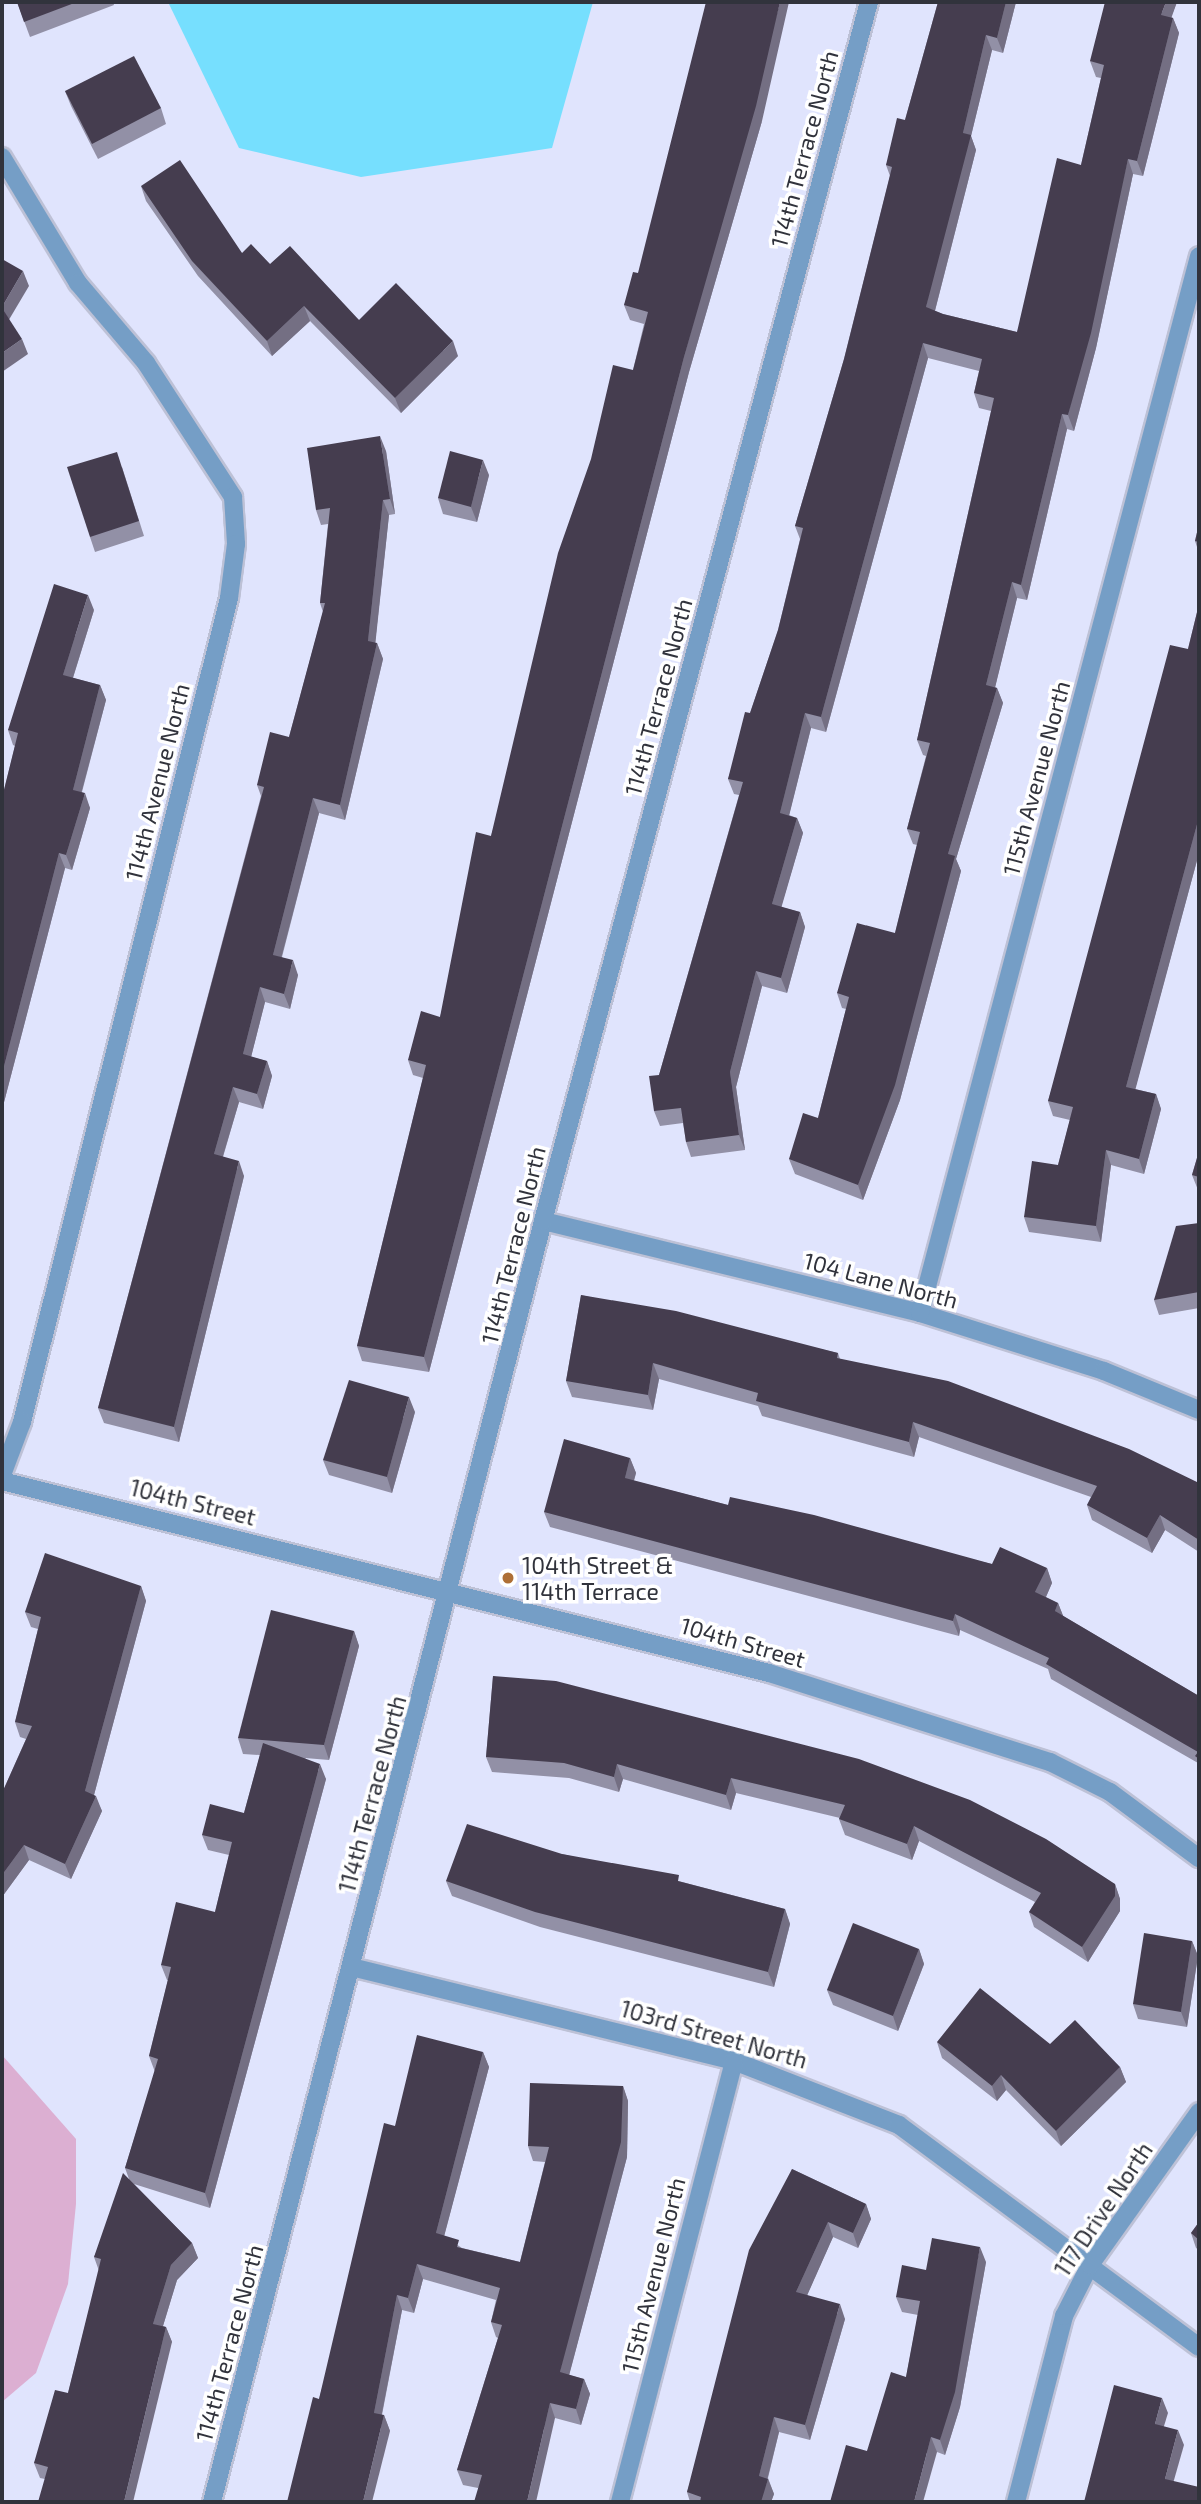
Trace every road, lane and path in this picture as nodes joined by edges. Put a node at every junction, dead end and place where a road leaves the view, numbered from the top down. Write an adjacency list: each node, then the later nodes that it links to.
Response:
1 (869, 2): 4 (street, 114th Terrace North)
2 (2, 157): 7 (street, 114th Avenue North)
3 (1199, 256): 5 (street, 115th Avenue North)
4 (543, 1220): 5 (street, 104 Lane North); 9 (street, 114th Terrace North)
5 (920, 1313): 6 (street, 104 Lane North)
6 (1199, 1410)
7 (2, 1475)
8 (2, 1480): 9 (street, 104th Street)
9 (453, 1590): 10 (street, 104th Street); 11 (street, 114th Terrace North)
10 (1199, 1858)
11 (351, 1967): 12 (street, 103rd Street North); 16 (street, 114th Terrace North)
12 (734, 2060): 14 (street, 103rd Street North); 17 (street, 115th Avenue North)
13 (1199, 2112): 14 (street, 117 Drive North)
14 (1090, 2265): 15 (street, 103rd Street North); 18 (street, 117 Drive North)
15 (1199, 2347)
16 (212, 2502)
17 (620, 2502)
18 (1016, 2502)

